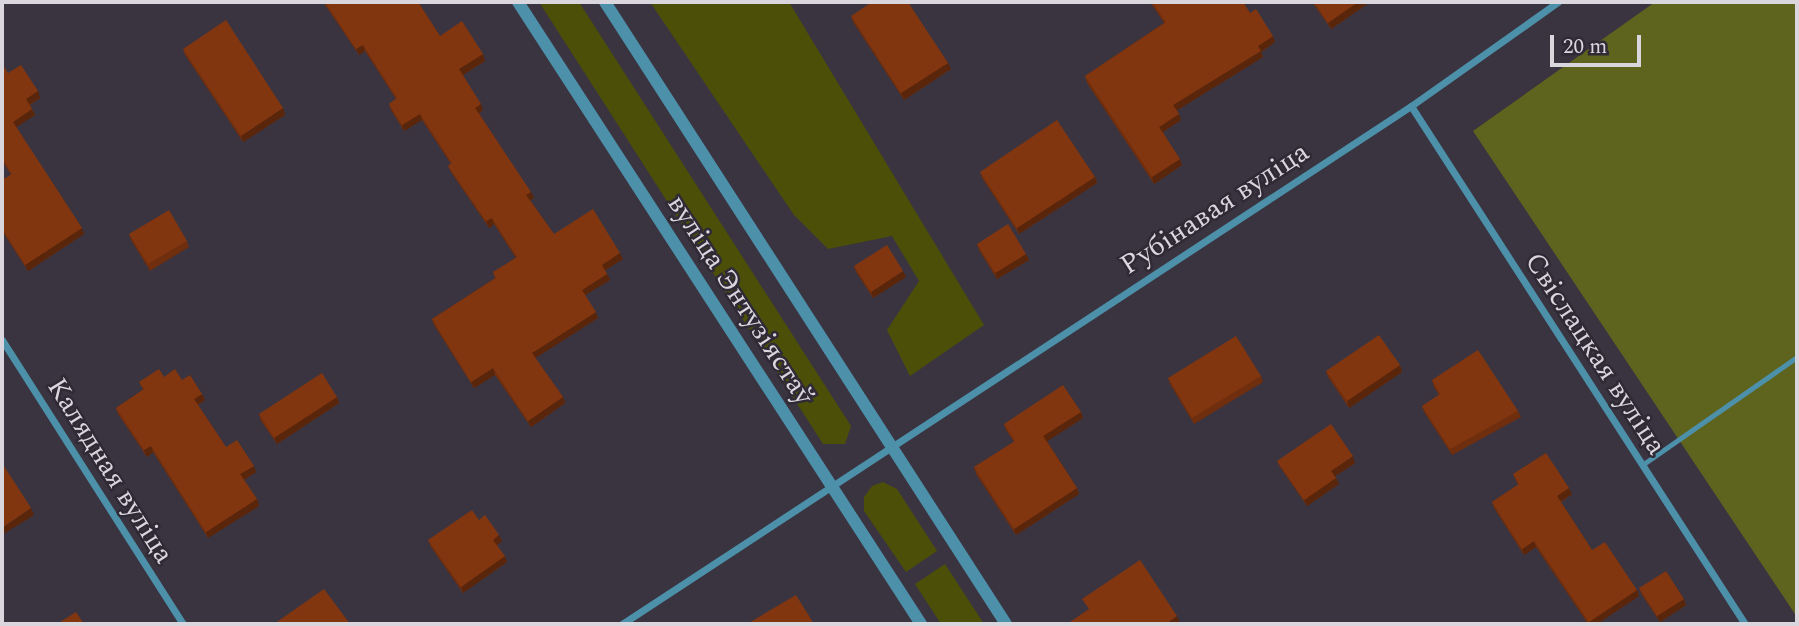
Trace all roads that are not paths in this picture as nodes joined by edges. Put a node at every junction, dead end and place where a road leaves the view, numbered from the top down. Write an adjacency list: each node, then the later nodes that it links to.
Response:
1 (518, 2): 9 (street, вуліца Энтузіястаў)
2 (605, 2): 7 (street, вуліца Энтузіястаў)
3 (1558, 2): 4 (street, Рубінавая вуліца)
4 (1410, 106): 7 (street, Рубінавая вуліца); 8 (street, Свіслацкая вуліца)
5 (2, 340): 10 (street, Калядная вуліца)
6 (1797, 357): 8 (lane)
7 (891, 447): 9 (street, Рубінавая вуліца); 13 (street, вуліца Энтузіястаў)
8 (1642, 465): 14 (street, Свіслацкая вуліца)
9 (832, 486): 11 (street, Рубінавая вуліца); 12 (street, вуліца Энтузіястаў)
10 (183, 624)
11 (622, 624)
12 (921, 624)
13 (1006, 624)
14 (1745, 624)

